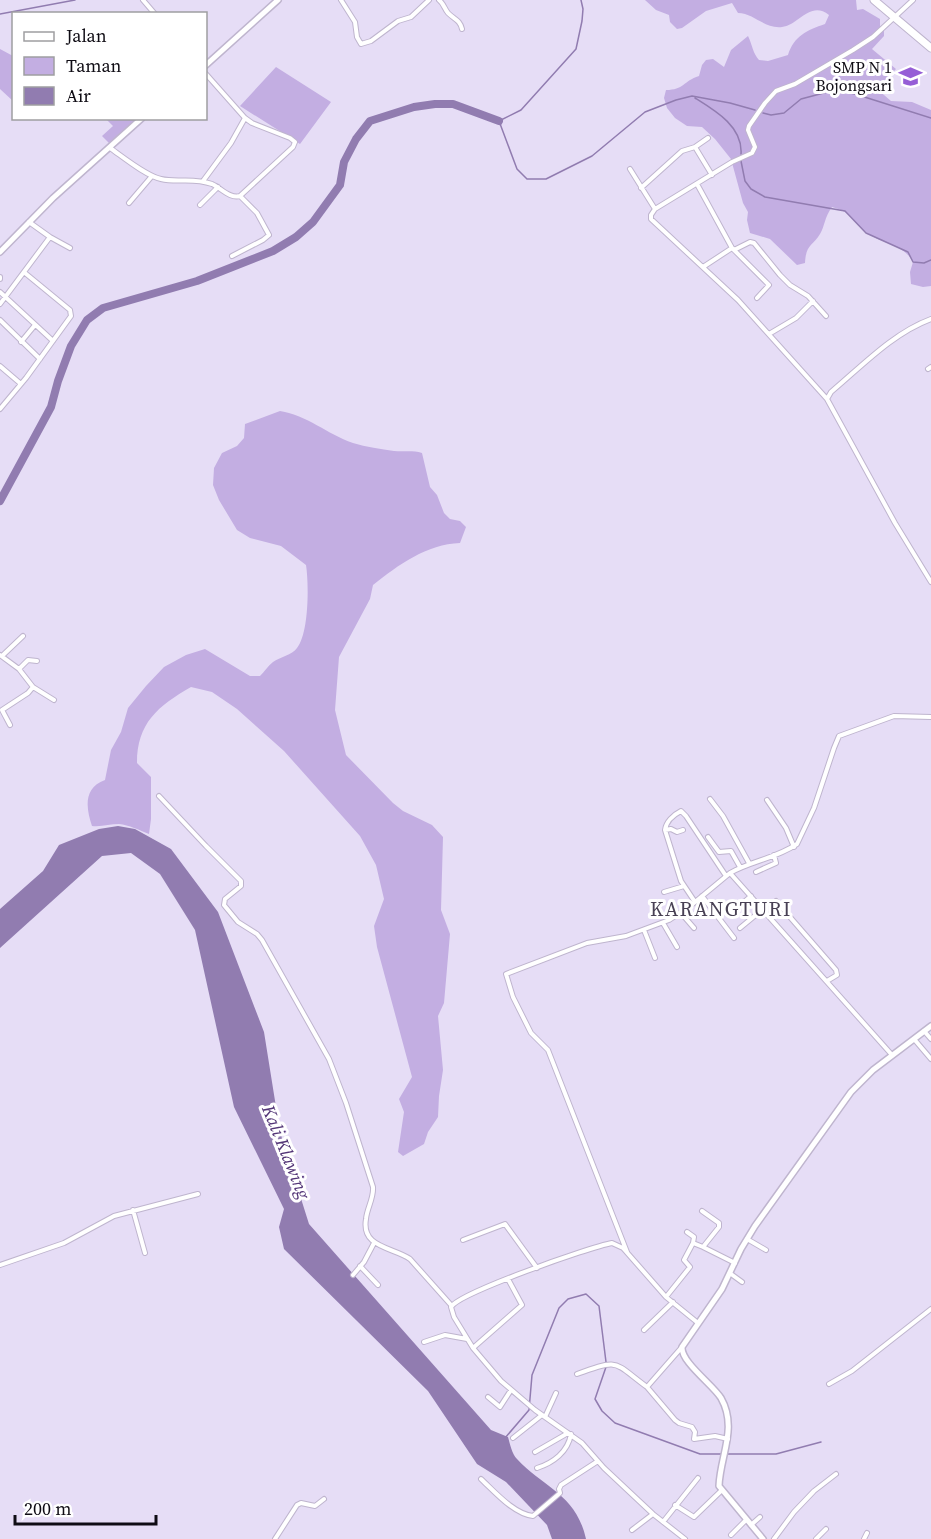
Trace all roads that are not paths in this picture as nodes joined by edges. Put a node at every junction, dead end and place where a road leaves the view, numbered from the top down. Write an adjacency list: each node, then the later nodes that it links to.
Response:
1 (143, 0): 12 (street)
2 (278, 0): 16 (street)
3 (341, 0): 11 (street)
4 (418, 0): 11 (street)
5 (429, 0): 11 (street)
6 (439, 0): 10 (street)
7 (448, 0): 10 (street)
8 (874, 0): 13 (main road)
9 (913, 0): 13 (street)
10 (443, 4): 14 (street)
11 (422, 7)
12 (153, 12)
13 (893, 17): 15 (main road); 25 (street)
14 (462, 29)
15 (931, 48)
16 (207, 63)
17 (207, 75): 18 (street)
18 (245, 118): 26 (street); 30 (street)
19 (140, 120): 22 (street)
20 (708, 138): 21 (street)
21 (695, 147): 25 (street); 29 (street)
22 (110, 148): 24 (street); 34 (street)
23 (630, 169): 29 (street)
24 (152, 176): 26 (street); 31 (street)
25 (712, 176): 27 (street)
26 (203, 181): 28 (street)
27 (697, 184): 33 (street); 37 (street)
28 (218, 187): 30 (street); 32 (street)
29 (641, 188): 33 (street)
30 (240, 196): 39 (street)
31 (129, 202)
32 (200, 205)
33 (656, 208): 40 (street)
34 (29, 222): 35 (street); 38 (street)
35 (50, 237): 36 (street); 41 (street)
36 (70, 248)
37 (733, 249): 40 (street); 44 (street); 45 (street)
38 (0, 252)
39 (232, 256)
40 (703, 267): 51 (street)
41 (25, 273): 43 (street); 52 (street)
42 (0, 292): 43 (street)
43 (5, 297): 46 (street); 50 (street)
44 (757, 298)
45 (813, 301): 47 (street); 51 (street)
46 (0, 304)
47 (826, 316)
48 (931, 319): 57 (street)
49 (0, 320): 53 (street)
50 (35, 325): 52 (street); 53 (street)
51 (770, 334): 57 (street)
52 (53, 341): 54 (street)
53 (21, 342): 54 (street)
54 (40, 359): 56 (street)
55 (0, 366): 56 (street)
56 (21, 384): 58 (street)
57 (827, 399): 59 (street)
58 (0, 409)
59 (931, 582)
60 (23, 636): 61 (street)
61 (1, 654): 63 (street)
62 (37, 661): 63 (street)
63 (19, 669): 64 (street)
64 (33, 687): 65 (street); 66 (street)
65 (54, 700)
66 (1, 709): 68 (street)
67 (931, 717): 75 (street)
68 (10, 725)
69 (159, 796): 110 (street)
70 (710, 799): 77 (street)
71 (767, 801): 75 (street)
72 (665, 830): 73 (street); 80 (street); 81 (street)
73 (682, 830)
74 (708, 837): 78 (street)
75 (794, 847): 76 (street)
76 (774, 855): 77 (street); 79 (street)
77 (749, 863): 78 (street)
78 (740, 867): 80 (street)
79 (756, 872)
80 (728, 874): 83 (street); 84 (street)
81 (684, 886): 82 (street); 86 (street)
82 (664, 892)
83 (702, 896): 86 (street); 94 (street)
84 (751, 896): 87 (street); 88 (street)
85 (776, 901): 97 (street)
86 (695, 902): 89 (street)
87 (763, 909): 92 (street); 97 (street)
88 (735, 910)
89 (681, 913): 90 (street); 91 (street)
90 (663, 923): 93 (street); 95 (street)
91 (694, 928)
92 (740, 928)
93 (644, 930): 96 (street); 115 (street)
94 (734, 938)
95 (677, 947)
96 (655, 958)
97 (827, 981): 102 (street)
98 (931, 1026): 99 (street)
99 (924, 1031): 100 (street); 101 (street)
100 (914, 1038): 102 (street); 103 (street)
101 (931, 1039)
102 (892, 1055): 108 (street)
103 (931, 1059)
104 (198, 1194): 105 (street)
105 (133, 1210): 114 (street); 117 (street)
106 (702, 1211): 112 (street)
107 (687, 1232): 111 (street)
108 (747, 1239): 113 (street); 116 (street)
109 (463, 1240): 119 (street)
110 (374, 1243): 118 (street); 127 (street)
111 (693, 1243): 112 (street); 125 (street)
112 (703, 1247): 116 (street)
113 (766, 1250)
114 (145, 1253)
115 (627, 1253): 119 (street); 125 (street)
116 (735, 1263): 120 (street)
117 (0, 1265)
118 (360, 1266): 121 (street); 124 (street)
119 (537, 1268): 122 (street)
120 (731, 1274): 123 (street); 129 (street)
121 (353, 1275)
122 (508, 1278): 127 (street); 134 (street)
123 (742, 1282)
124 (378, 1285)
125 (666, 1297): 126 (street)
126 (673, 1302): 129 (street); 130 (street)
127 (451, 1305): 131 (street)
128 (931, 1308): 136 (street)
129 (698, 1323): 133 (street)
130 (644, 1330)
131 (467, 1339): 132 (street); 134 (street)
132 (424, 1342)
133 (682, 1347): 137 (street); 144 (street)
134 (473, 1348): 138 (street)
135 (577, 1374): 137 (street)
136 (829, 1384)
137 (647, 1387): 144 (street)
138 (511, 1390): 140 (street); 141 (street)
139 (556, 1393): 141 (street)
140 (488, 1397)
141 (543, 1416): 142 (street); 143 (street)
142 (569, 1434): 145 (street); 146 (street); 147 (street)
143 (513, 1438)
144 (728, 1439): 151 (street)
145 (535, 1452)
146 (598, 1461): 150 (street); 154 (street)
147 (537, 1468)
148 (836, 1474): 166 (street)
149 (698, 1478): 153 (street)
150 (481, 1479)
151 (722, 1490): 153 (street); 156 (street)
152 (324, 1499): 163 (street)
153 (675, 1505): 157 (street)
154 (653, 1514): 157 (street); 160 (street)
155 (760, 1517): 158 (street)
156 (746, 1520): 158 (street); 162 (street)
157 (663, 1522): 164 (street)
158 (750, 1525): 165 (street)
159 (826, 1529): 167 (street)
160 (633, 1530)
161 (867, 1533): 168 (street)
162 (731, 1535)
163 (275, 1539)
164 (685, 1539)
165 (763, 1539)
166 (774, 1539)
167 (816, 1539)
168 (864, 1539)

